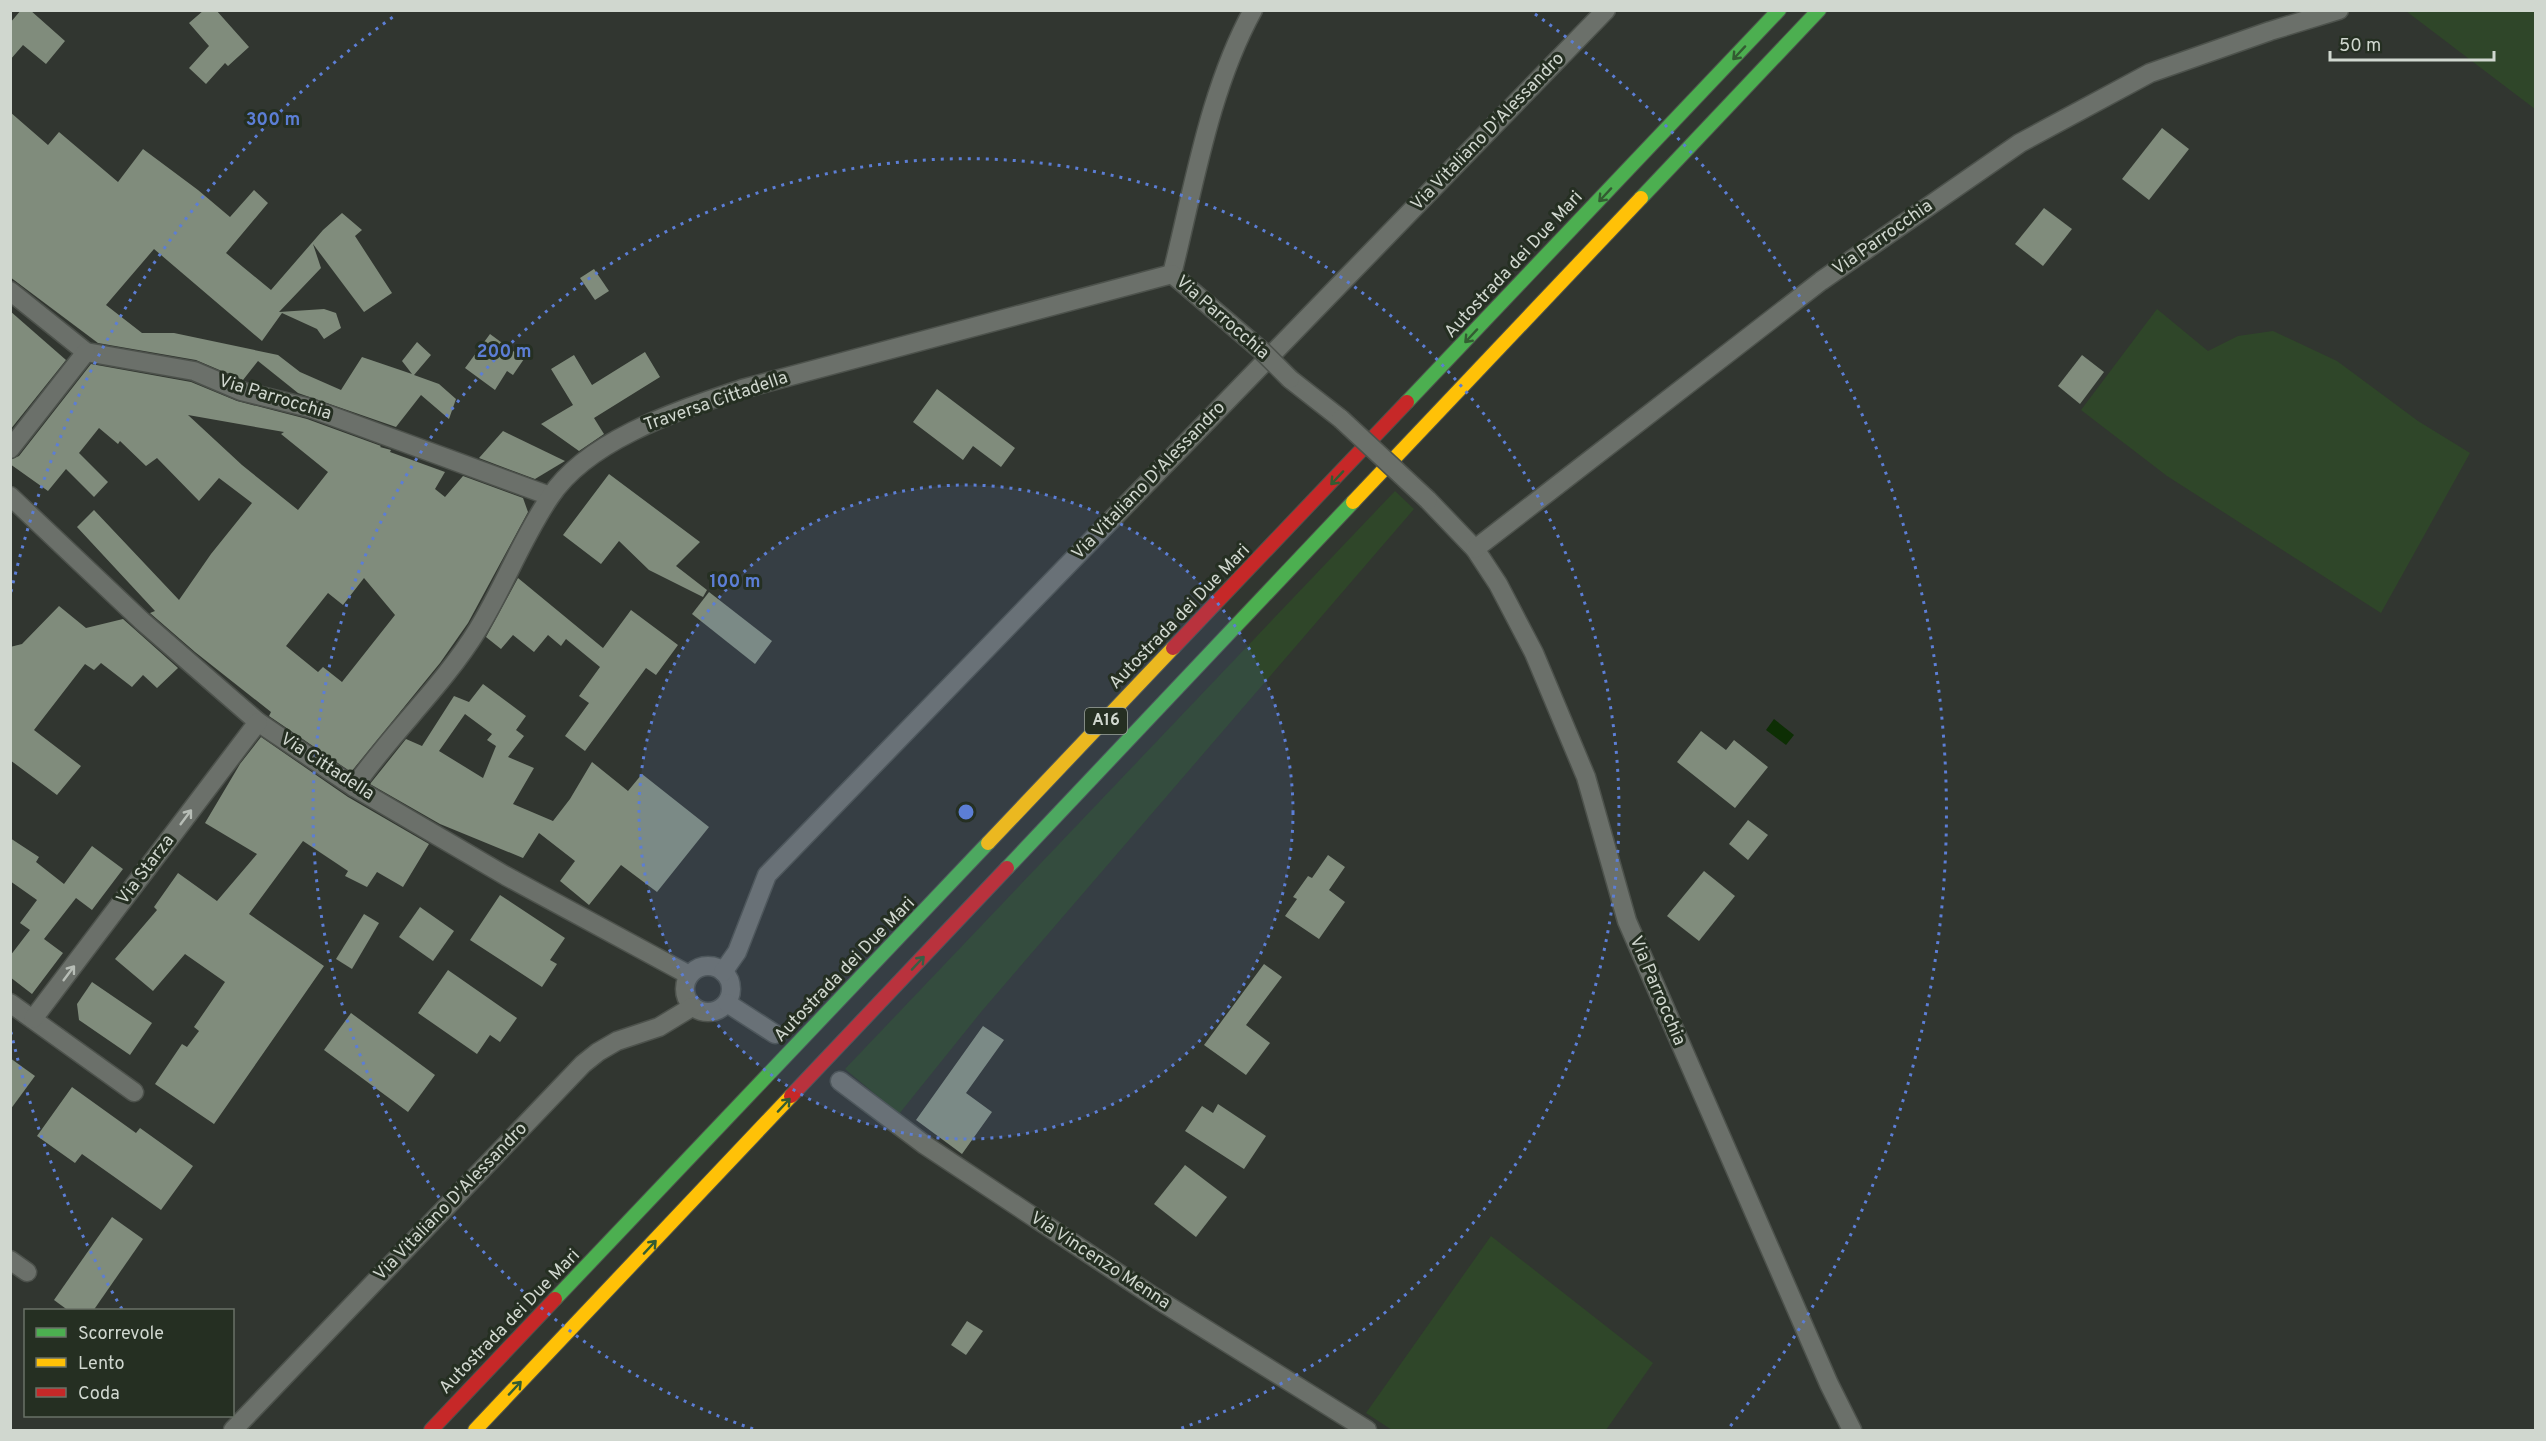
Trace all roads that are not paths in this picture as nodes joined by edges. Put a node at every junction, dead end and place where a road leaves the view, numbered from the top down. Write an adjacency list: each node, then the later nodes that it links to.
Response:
1 (1253, 10): 6 (street, Via Parrocchia)
2 (1606, 10): 15 (street, Via Vitaliano D'Alessandro)
3 (1779, 10): 27 (highway, Autostrada dei Due Mari / A16, one-way to 27)
4 (1820, 10): 28 (highway, A16, one-way to 4)
5 (2339, 10): 12 (street, Via Parrocchia)
6 (1172, 274): 11 (street, Traversa Cittadella); 12 (street, Via Parrocchia, bridge)
7 (10, 291): 8 (street, Via Parrocchia)
8 (86, 352): 9 (street); 11 (street, Via Parrocchia)
9 (10, 449)
10 (10, 496): 13 (street, Via Cittadella)
11 (550, 496): 14 (street, Traversa Cittadella)
12 (1475, 549): 30 (street, Via Parrocchia)
13 (258, 722): 14 (street, Via Cittadella); 20 (street, Via Starza, one-way to 13)
14 (354, 787): 16 (street, Via Cittadella)
15 (723, 972): 16 (street); 18 (street)
16 (689, 975): 19 (street)
17 (10, 1003): 20 (street)
18 (727, 1003): 19 (street); 21 (street)
19 (692, 1007): 26 (street, Via Vitaliano D'Alessandro)
20 (33, 1019): 23 (street)
21 (775, 1034)
22 (840, 1080): 29 (street, Via Vincenzo Menna)
23 (134, 1092)
24 (10, 1260): 25 (street)
25 (27, 1272)
26 (233, 1431)
27 (431, 1431)
28 (475, 1431)
29 (1367, 1431)
30 (1852, 1431)

